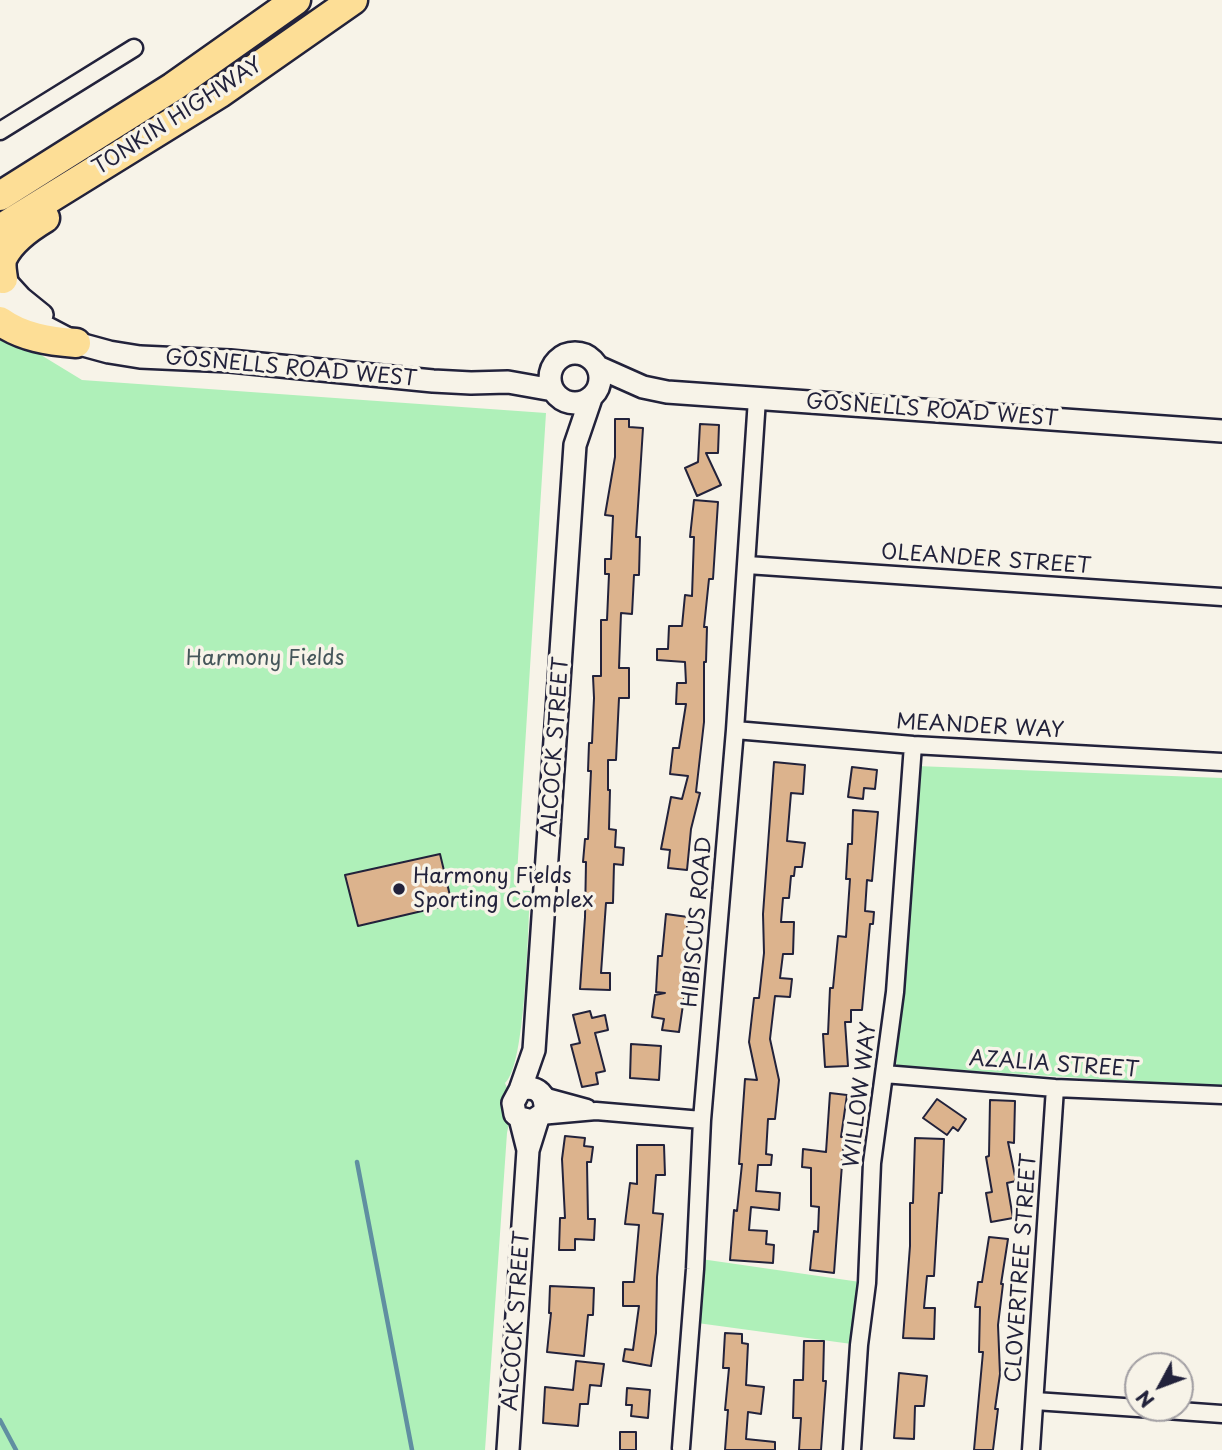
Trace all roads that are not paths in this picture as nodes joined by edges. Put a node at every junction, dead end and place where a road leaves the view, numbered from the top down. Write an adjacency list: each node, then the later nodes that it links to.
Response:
1 (296, 0): 6 (highway, TONKIN HIGHWAY)
2 (353, 0): 4 (highway, TONKIN HIGHWAY)
3 (134, 48): 5 (street)
4 (220, 93): 7 (highway, TONKIN HIGHWAY); 8 (highway)
5 (0, 131)
6 (0, 196)
7 (0, 229)
8 (1, 284): 10 (main road, GOSNELLS ROAD WEST)
9 (0, 321): 10 (highway)
10 (76, 343): 13 (main road, GOSNELLS ROAD WEST)
11 (555, 364): 12 (main road, GOSNELLS ROAD WEST); 13 (main road, GOSNELLS ROAD WEST); 15 (main road)
12 (598, 367): 14 (main road, GOSNELLS ROAD WEST); 16 (main road)
13 (508, 382): 15 (main road, GOSNELLS ROAD WEST)
14 (643, 387): 16 (main road, GOSNELLS ROAD WEST); 17 (main road, GOSNELLS ROAD WEST)
15 (556, 393): 16 (main road, GOSNELLS ROAD WEST); 19 (main road, ALCOCK STREET)
16 (593, 396): 19 (main road, ALCOCK STREET)
17 (757, 399): 18 (main road, GOSNELLS ROAD WEST); 20 (street, HIBISCUS ROAD)
18 (1222, 431)
19 (575, 445): 28 (main road, ALCOCK STREET)
20 (747, 565): 21 (street, OLEANDER STREET); 22 (street, HIBISCUS ROAD)
21 (1222, 597)
22 (735, 730): 23 (street, MEANDER WAY); 29 (street, HIBISCUS ROAD)
23 (913, 745): 24 (street, MEANDER WAY); 25 (street, WILLOW WAY)
24 (1222, 762)
25 (884, 1074): 26 (street, AZALIA STREET); 36 (street, WILLOW WAY)
26 (1055, 1088): 27 (street, AZALIA STREET); 30 (street, CLOVERTREE STREET)
27 (1222, 1095)
28 (534, 1105): 29 (street); 35 (main road, ALCOCK STREET)
29 (702, 1120): 34 (street, HIBISCUS ROAD)
30 (1035, 1401): 31 (street); 37 (street, CLOVERTREE STREET)
31 (1124, 1407)
32 (1194, 1412): 33 (street)
33 (1222, 1414)
34 (681, 1448)
35 (508, 1450)
36 (852, 1450)
37 (1031, 1450)

